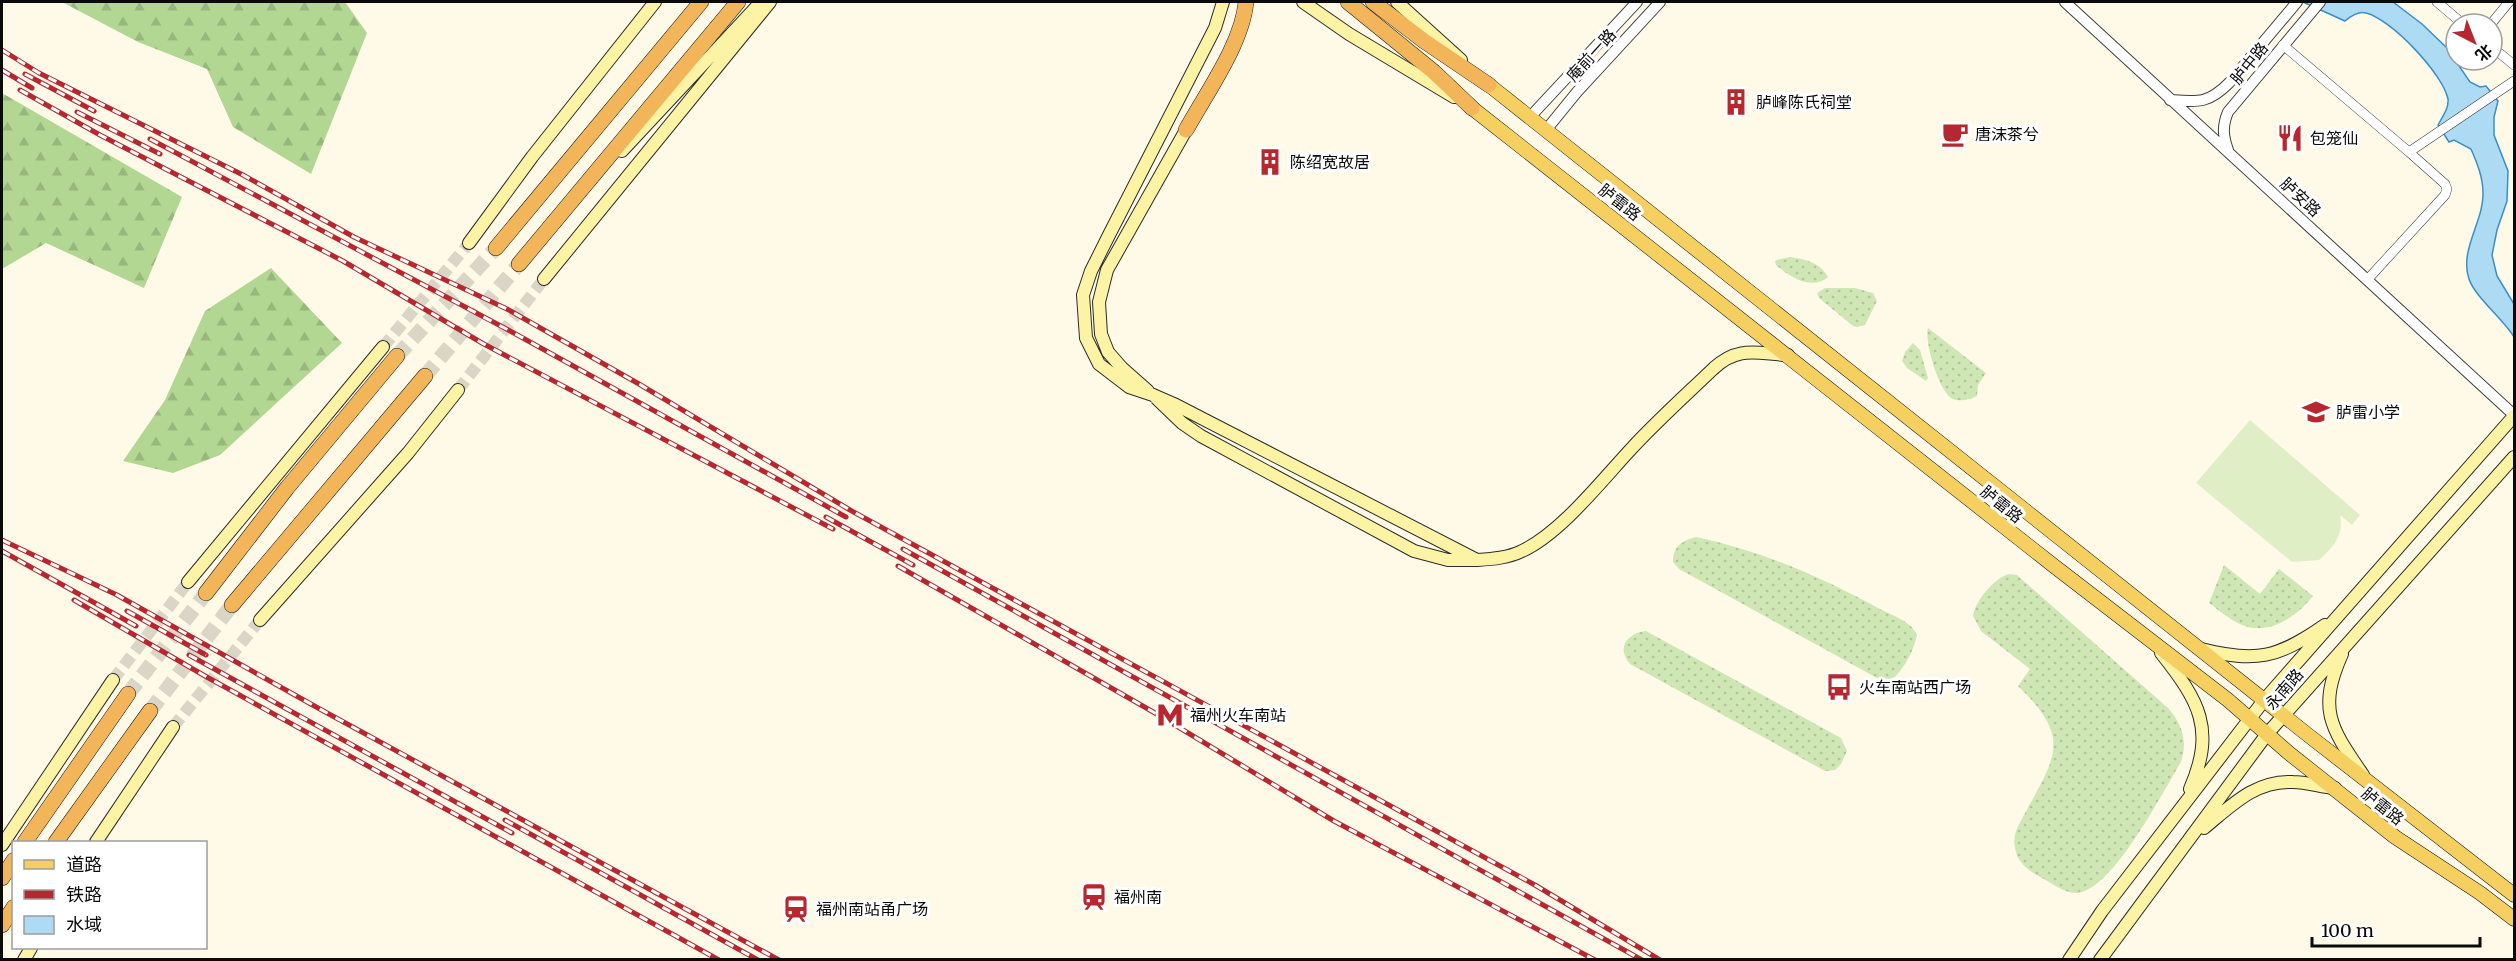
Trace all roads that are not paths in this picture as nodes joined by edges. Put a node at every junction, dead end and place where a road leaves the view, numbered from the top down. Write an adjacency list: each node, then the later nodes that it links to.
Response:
1 (657, 2): 30 (main road)
2 (699, 2): 31 (highway)
3 (738, 2): 29 (highway)
4 (761, 2): 29 (main road)
5 (770, 2): 33 (main road)
6 (1223, 2): 40 (main road)
7 (1246, 2): 25 (highway)
8 (1303, 2): 23 (main road)
9 (1349, 2): 23 (highway)
10 (1373, 2): 21 (highway)
11 (1397, 2): 21 (main road)
12 (1637, 2): 24 (street)
13 (1660, 2): 26 (street, 庵前一路)
14 (2065, 2): 22 (street, 胪安路)
15 (2320, 2): 19 (street, 胪中路)
16 (2437, 2): 18 (street)
17 (2294, 5): 22 (street, 胪中路)
18 (2449, 12)
19 (2283, 45): 27 (street, 胪中路); 28 (street)
20 (2514, 81): 28 (street)
21 (1489, 85): 24 (main road, 胪雷路)
22 (2170, 100): 27 (street, 胪安路)
23 (1472, 108): 36 (main road, 胪雷路)
24 (1530, 117): 26 (main road, 胪雷路)
25 (1186, 129): 40 (main road)
26 (1546, 130): 51 (main road, 胪雷路)
27 (2228, 151): 34 (street, 胪安路)
28 (2409, 152): 34 (street)
29 (557, 219): 32 (highway)
30 (469, 243)
31 (496, 248)
32 (519, 264)
33 (544, 279)
34 (2368, 279): 41 (street, 胪安路)
35 (383, 347): 44 (main road)
36 (1788, 355): 43 (main road, bridge); 49 (main road, 胪雷路)
37 (397, 356): 45 (highway)
38 (424, 376): 46 (highway)
39 (458, 390): 48 (main road)
40 (1153, 395): 43 (main road, bridge); 43 (main road, bridge)
41 (2514, 416): 47 (main road)
42 (2514, 457): 50 (main road, 永南路)
43 (1477, 560)
44 (188, 582)
45 (206, 593)
46 (232, 605)
47 (2340, 613): 51 (main road); 54 (main road)
48 (260, 620)
49 (2149, 638): 57 (main road, 胪雷路); 62 (main road)
50 (2347, 644): 56 (main road, 永南路); 60 (main road)
51 (2199, 649): 54 (main road, 胪雷路)
52 (113, 680): 67 (main road)
53 (128, 694): 64 (highway)
54 (2265, 699): 56 (main road, 胪雷路); 57 (main road)
55 (150, 711): 65 (highway)
56 (2283, 714): 59 (main road, 永南路); 60 (main road, 胪雷路)
57 (2250, 719): 59 (main road, 胪雷路); 62 (main road)
58 (173, 727): 66 (main road)
59 (2268, 734): 61 (main road, 胪雷路); 63 (main road, 永南路)
60 (2367, 781): 70 (main road, 胪雷路)
61 (2335, 788): 63 (main road); 72 (main road, 胪雷路)
62 (2184, 805): 74 (main road)
63 (2189, 840): 75 (main road, 永南路)
64 (26, 841)
65 (57, 841)
66 (97, 841)
67 (2, 845)
68 (12, 863): 69 (highway)
69 (2, 878)
70 (2514, 895)
71 (12, 910): 73 (highway)
72 (2514, 919)
73 (2, 925)
74 (2069, 960)
75 (2100, 960)

